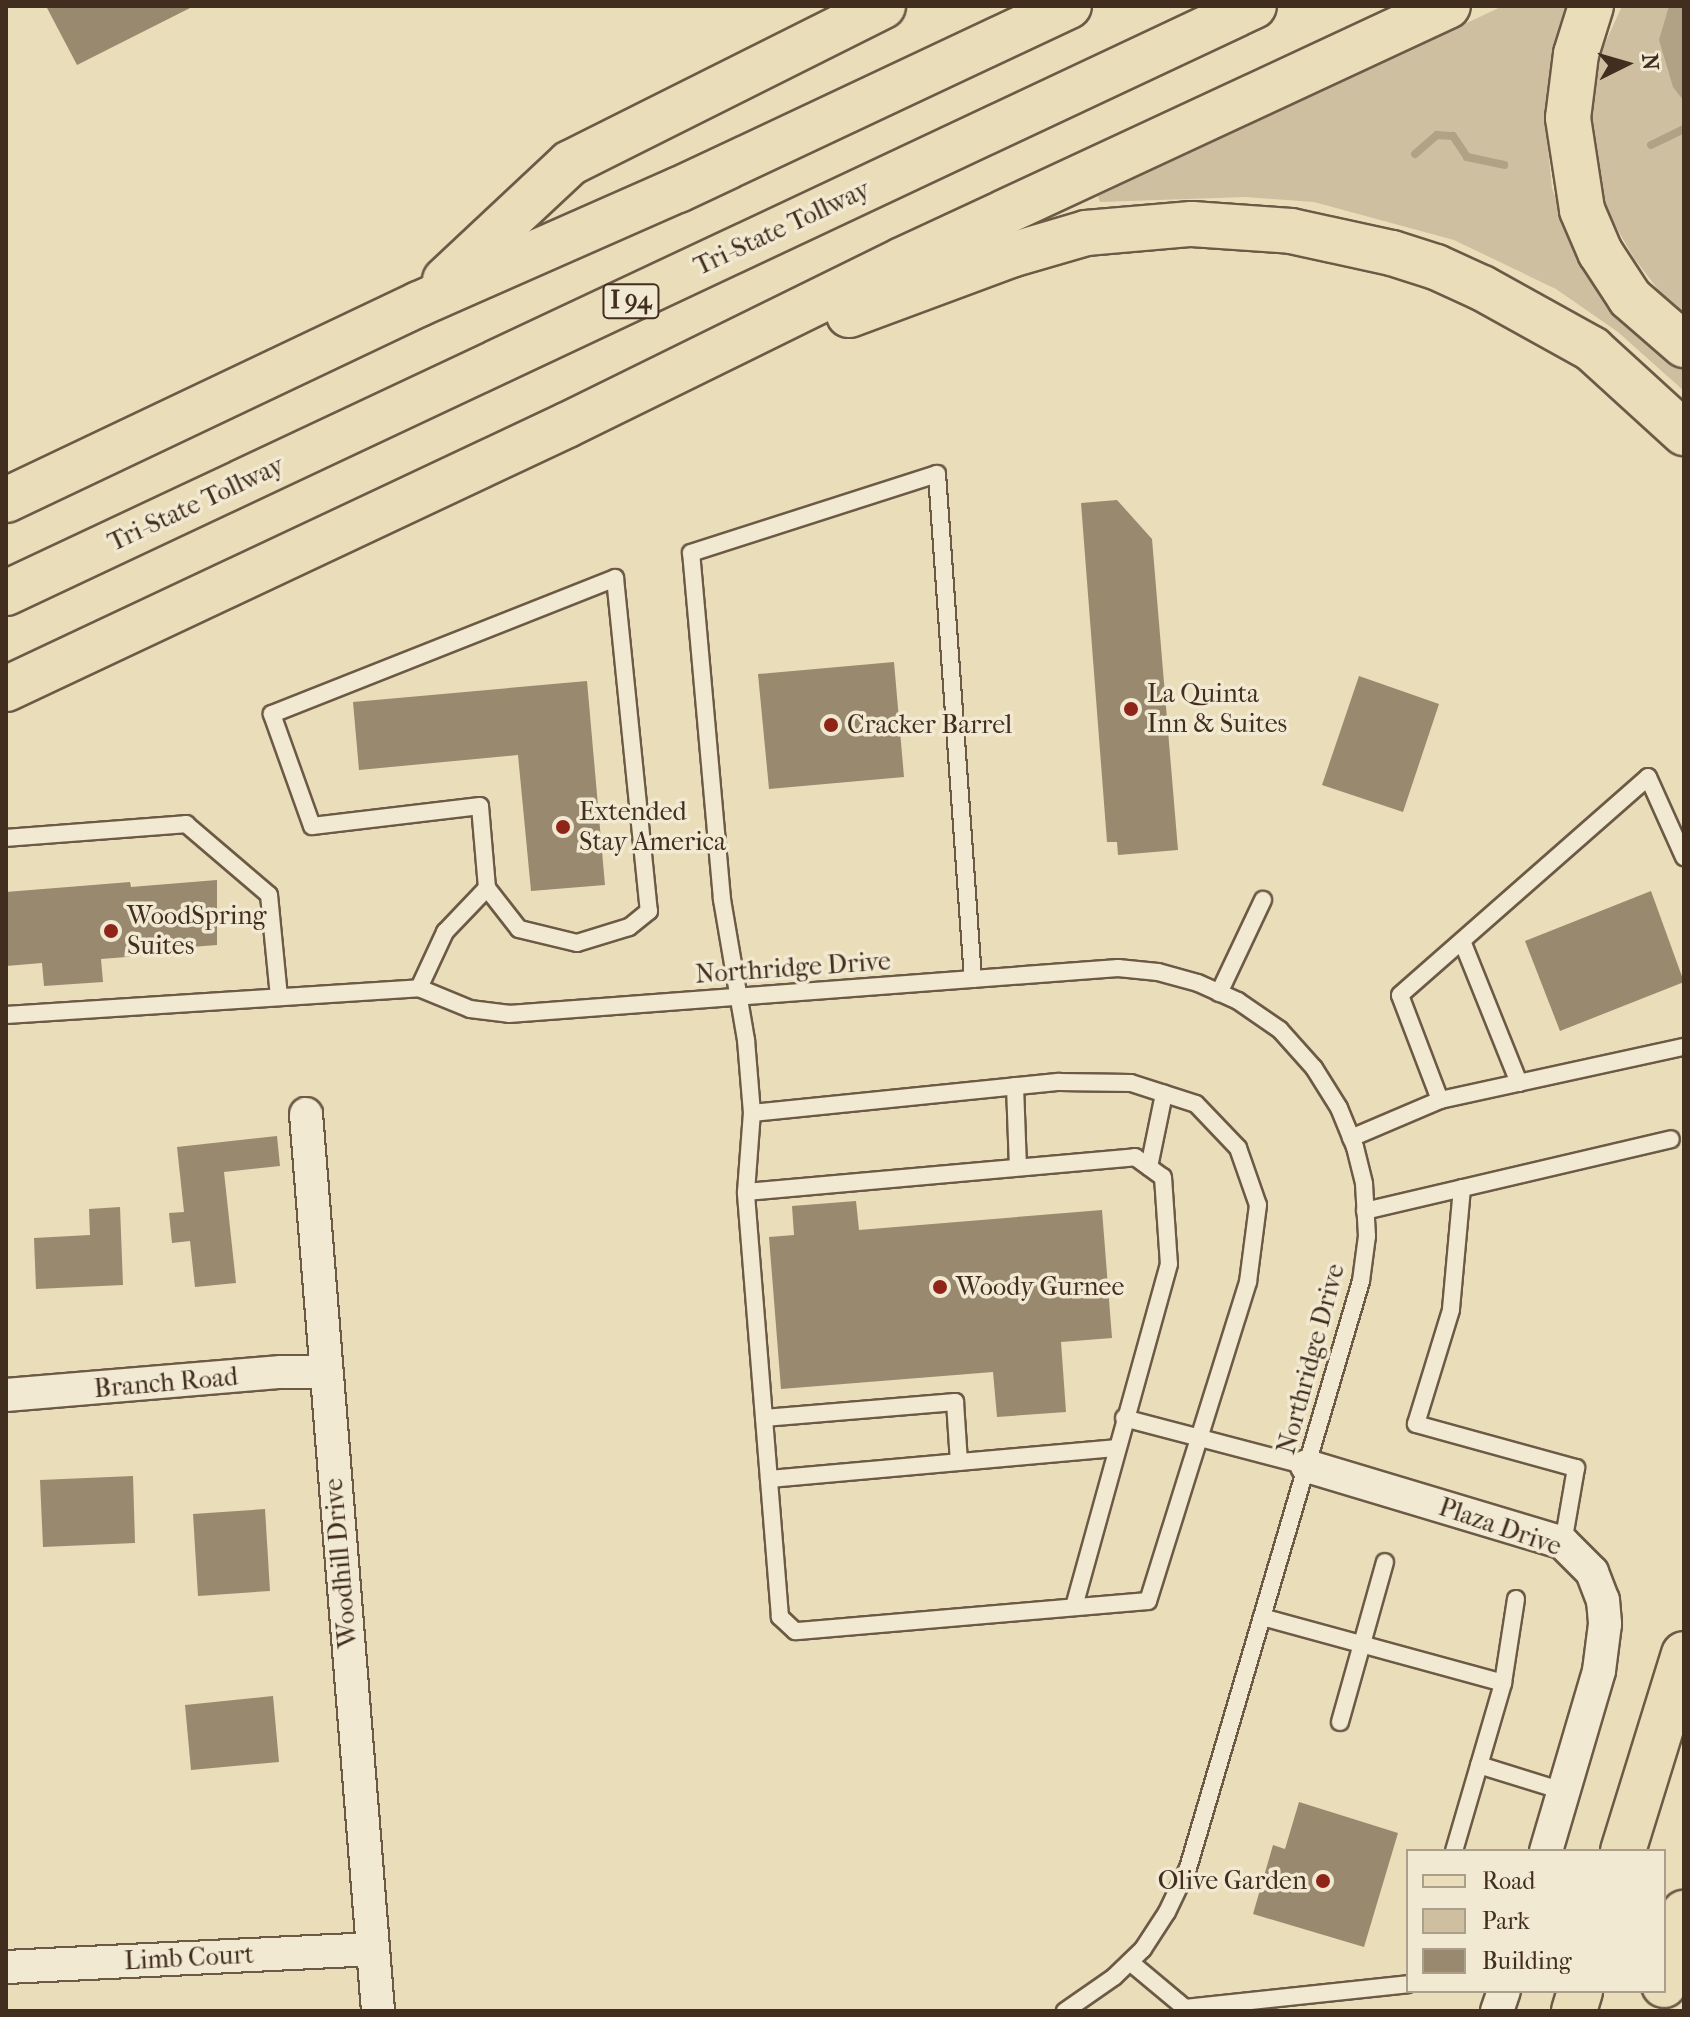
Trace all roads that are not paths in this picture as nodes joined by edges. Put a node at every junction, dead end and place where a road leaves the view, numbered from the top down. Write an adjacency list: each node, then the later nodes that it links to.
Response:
1 (883, 6): 6 (main road)
2 (1069, 6): 6 (main road)
3 (1254, 6): 11 (main road, Tri-State Tollway / I 94)
4 (1448, 6): 8 (main road)
5 (1591, 6): 7 (main road)
6 (419, 304): 10 (main road)
7 (1684, 345)
8 (567, 425): 9 (main road); 12 (main road)
9 (1684, 433)
10 (6, 500)
11 (6, 593)
12 (6, 689)
13 (6, 838): 22 (lane)
14 (1684, 857): 17 (lane)
15 (487, 888): 15 (lane); 19 (lane)
16 (1263, 900): 20 (lane)
17 (1462, 941): 25 (lane); 28 (lane)
18 (973, 979): 20 (lane, Northridge Drive); 21 (lane, Northridge Drive); 21 (lane)
19 (419, 988): 21 (lane, Northridge Drive); 22 (lane)
20 (1219, 993): 31 (lane, Northridge Drive)
21 (739, 996): 29 (lane)
22 (279, 997): 23 (lane)
23 (6, 1015)
24 (1684, 1047): 25 (lane)
25 (1519, 1083): 28 (lane)
26 (1015, 1086): 27 (lane); 29 (lane); 33 (lane)
27 (1164, 1094): 34 (lane); 42 (lane)
28 (1440, 1100): 31 (lane)
29 (752, 1113): 36 (lane)
30 (306, 1114): 38 (street, Woodhill Drive)
31 (1351, 1138): 37 (lane, Northridge Drive)
32 (1671, 1139): 35 (lane)
33 (1018, 1167): 34 (lane); 36 (lane)
34 (1149, 1167): 41 (lane)
35 (1462, 1188): 37 (lane); 47 (lane)
36 (746, 1192): 40 (lane)
37 (1365, 1211): 45 (lane, Northridge Drive)
38 (326, 1372): 39 (street, Branch Road); 62 (street, Woodhill Drive)
39 (6, 1395)
40 (764, 1418): 44 (lane); 46 (lane)
41 (1124, 1418): 42 (lane); 43 (lane)
42 (1197, 1437): 45 (lane); 50 (lane)
43 (1116, 1448): 44 (lane); 50 (lane)
44 (959, 1462): 46 (lane)
45 (1307, 1466): 47 (street, Plaza Drive); 51 (lane, Northridge Drive)
46 (769, 1479): 50 (lane)
47 (1563, 1543): 57 (street, Plaza Drive)
48 (1385, 1562): 52 (lane)
49 (1516, 1599): 54 (lane)
50 (1074, 1607)
51 (1262, 1617): 52 (lane); 63 (lane, Northridge Drive)
52 (1362, 1644): 54 (lane); 55 (lane)
53 (1684, 1654): 60 (main road)
54 (1503, 1683): 56 (lane)
55 (1340, 1722)
56 (1479, 1765): 57 (lane); 58 (lane)
57 (1563, 1791): 59 (street, Plaza Drive)
58 (1455, 1849)
59 (1547, 1849)
60 (1624, 1849)
61 (1684, 1913): 65 (main road)
62 (373, 1949): 64 (street, Limb Court); 67 (street, Woodhill Drive)
63 (1130, 1962): 66 (lane); 68 (lane, Northridge Drive)
64 (6, 1967)
65 (1666, 1978)
66 (1406, 1984)
67 (378, 2011)
68 (1065, 2011)

